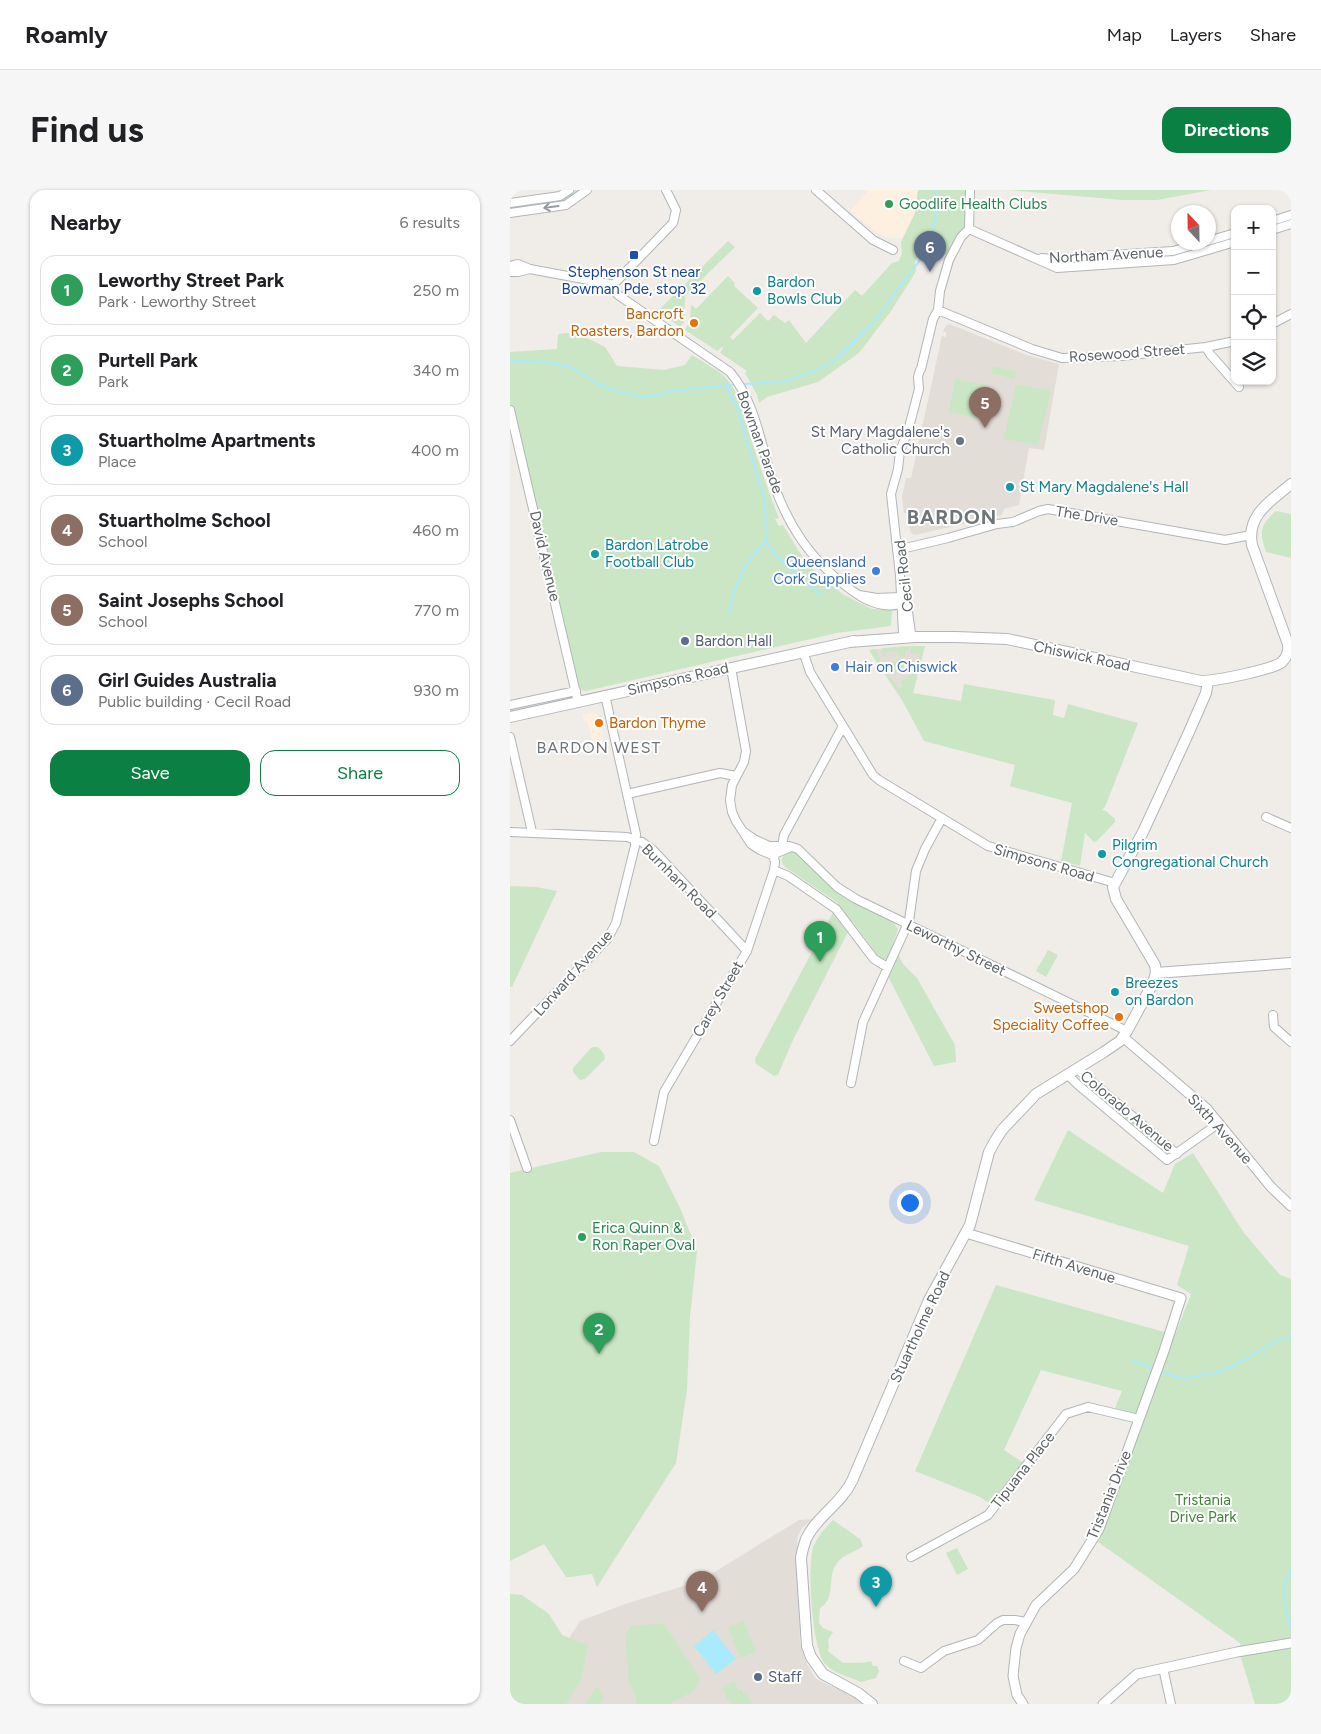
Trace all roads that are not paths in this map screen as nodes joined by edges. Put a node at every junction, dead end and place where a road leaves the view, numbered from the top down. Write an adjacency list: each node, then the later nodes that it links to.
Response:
1 (569, 190): 6 (street)
2 (587, 190): 7 (street, one-way to 7)
3 (666, 190): 22 (street)
4 (816, 190): 16 (street)
5 (970, 190): 11 (street)
6 (510, 202)
7 (510, 213)
8 (1291, 215): 9 (street)
9 (1276, 220)
10 (1291, 224): 12 (street)
11 (969, 228): 18 (street, Northam Avenue); 23 (street, Cecil Road)
12 (1276, 229)
13 (1231, 234): 14 (street)
14 (1216, 239)
15 (1231, 243): 18 (street, Northam Avenue)
16 (893, 250)
17 (1176, 250): 18 (street, Northam Avenue)
18 (1037, 258)
19 (510, 266): 20 (street, Bowman Parade)
20 (530, 269): 21 (street, Bowman Parade); 22 (street, Bowman Parade)
21 (510, 272)
22 (612, 286): 33 (street, Bowman Parade)
23 (938, 310): 27 (street, Rosewood Street); 32 (street, Cecil Road)
24 (1291, 314): 25 (street)
25 (1276, 322)
26 (1231, 342): 27 (street, Rosewood Street)
27 (1206, 347): 28 (street)
28 (1239, 386)
29 (510, 410): 40 (street, David Avenue)
30 (1291, 484): 31 (main road)
31 (1251, 535): 32 (street, The Drive); 35 (main road)
32 (899, 550): 33 (street, Cecil Road)
33 (903, 601): 34 (street, Cecil Road)
34 (907, 634): 36 (main road, Chiswick Road); 38 (main road, Chiswick Road)
35 (1290, 649): 38 (main road)
36 (804, 651): 37 (main road, Simpsons Road); 43 (street, Simpsons Road)
37 (731, 668): 39 (main road, Simpsons Road); 45 (street)
38 (1208, 681): 58 (main road, Simpsons Road)
39 (604, 695): 40 (main road, Simpsons Road); 46 (street)
40 (577, 696): 41 (street); 42 (main road, Simpsons Road)
41 (510, 705)
42 (510, 717)
43 (843, 726): 48 (street, Simpsons Road); 54 (street)
44 (510, 736): 51 (street)
45 (736, 776): 46 (street); 52 (street)
46 (627, 794): 53 (street)
47 (1266, 817): 49 (street)
48 (942, 818): 58 (street, Simpsons Road); 59 (street)
49 (1291, 828)
50 (510, 832): 51 (street, Burnham Road)
51 (532, 832): 53 (street, Burnham Road)
52 (744, 832): 54 (street); 56 (street)
53 (636, 840): 60 (street, Burnham Road); 66 (street, Lorward Avenue)
54 (782, 846): 55 (street); 56 (street)
55 (796, 848): 56 (street); 59 (street, Leworthy Street)
56 (773, 854): 57 (street, Carey Street)
57 (774, 870): 60 (street, Carey Street); 62 (street)
58 (1115, 884): 63 (main road)
59 (908, 925): 62 (street); 65 (street, Leworthy Street)
60 (747, 950): 72 (street, Carey Street)
61 (1291, 963): 63 (main road)
62 (887, 967): 69 (street)
63 (1156, 973): 65 (main road, Stuartholme Road)
64 (1273, 1015): 67 (street)
65 (1125, 1034): 68 (main road, Stuartholme Road); 71 (street, Sixth Avenue)
66 (510, 1041)
67 (1291, 1042)
68 (1072, 1071): 73 (street, Colorado Avenue); 73 (street, Colorado Avenue); 76 (main road, Stuartholme Road)
69 (851, 1083)
70 (510, 1120): 74 (street)
71 (1219, 1123): 73 (street, Colorado Avenue); 75 (street, Sixth Avenue)
72 (654, 1140)
73 (1176, 1154)
74 (527, 1168)
75 (1291, 1206)
76 (966, 1233): 77 (street, Fifth Avenue); 85 (main road, Stuartholme Road)
77 (1181, 1298): 78 (street, Tristania Drive)
78 (1139, 1419): 79 (street, Tipuana Place); 80 (street, Tristania Drive)
79 (911, 1557)
80 (1025, 1622): 82 (street); 84 (street, Tristania Drive)
81 (1291, 1644): 83 (street)
82 (904, 1661)
83 (1163, 1668): 86 (street); 87 (street)
84 (1020, 1703)
85 (872, 1704)
86 (1103, 1704)
87 (1171, 1704)

